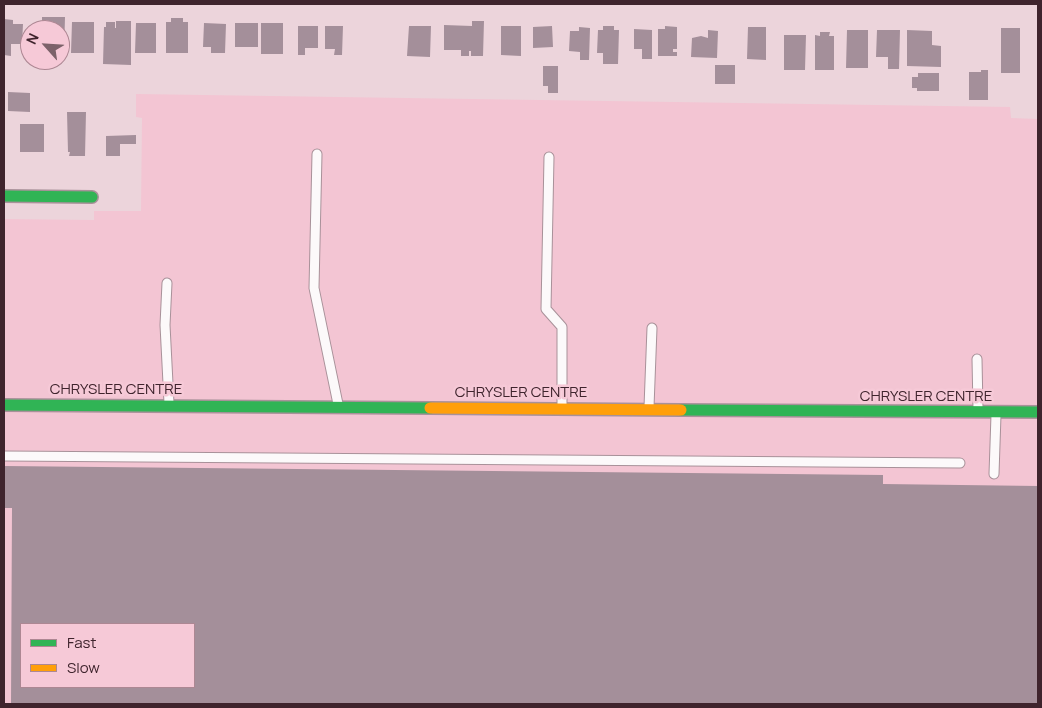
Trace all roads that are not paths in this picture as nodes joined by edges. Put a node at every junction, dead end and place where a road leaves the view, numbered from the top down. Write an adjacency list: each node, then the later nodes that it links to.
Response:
1 (318, 154): 10 (lane)
2 (549, 157): 11 (lane)
3 (4, 196): 4 (street)
4 (92, 197)
5 (167, 283): 9 (lane)
6 (652, 328): 12 (lane)
7 (977, 358): 13 (lane)
8 (4, 404): 9 (street, CHRYSLER CENTRE)
9 (169, 406): 10 (street, CHRYSLER CENTRE)
10 (339, 407): 11 (street, CHRYSLER CENTRE)
11 (562, 409): 12 (street, CHRYSLER CENTRE)
12 (649, 409): 13 (street, CHRYSLER CENTRE)
13 (978, 412): 14 (street, CHRYSLER CENTRE)
14 (996, 412): 15 (street, CHRYSLER CENTRE); 18 (lane)
15 (1038, 412)
16 (4, 456): 17 (lane)
17 (960, 463)
18 (994, 474)

